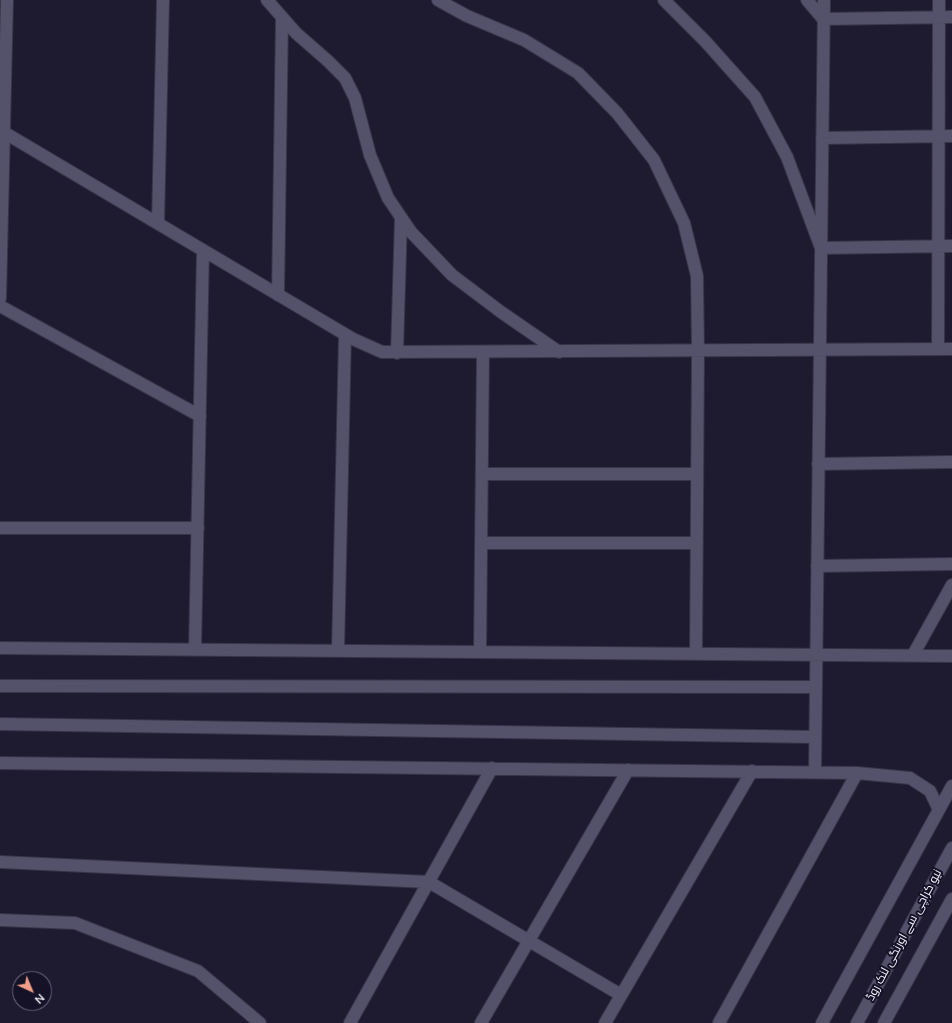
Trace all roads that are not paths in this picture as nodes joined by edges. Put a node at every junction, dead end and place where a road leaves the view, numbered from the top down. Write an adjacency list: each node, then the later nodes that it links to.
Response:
1 (7, 0): 9 (street)
2 (163, 0): 20 (street)
3 (267, 0): 10 (street)
4 (438, 0): 31 (street)
5 (664, 0): 23 (street)
6 (807, 0): 13 (street)
7 (824, 0): 13 (street)
8 (939, 0): 11 (street)
9 (4, 17): 14 (street)
10 (282, 18): 19 (street); 25 (street)
11 (939, 18): 12 (street); 13 (street); 15 (street)
12 (952, 18)
13 (823, 19): 17 (street)
14 (2, 131): 18 (street); 20 (street)
15 (939, 136): 16 (street); 17 (street); 21 (street)
16 (952, 136)
17 (822, 138): 23 (street)
18 (2, 156): 26 (street)
19 (401, 218): 33 (street); 35 (street)
20 (158, 223): 24 (street)
21 (939, 246): 22 (street); 23 (street); 29 (street)
22 (952, 246)
23 (821, 248): 32 (street)
24 (203, 250): 25 (street); 36 (street)
25 (278, 295): 28 (street)
26 (0, 298)
27 (0, 306): 36 (street)
28 (345, 335): 33 (street); 50 (street)
29 (938, 349): 30 (street); 32 (street)
30 (952, 349)
31 (698, 350): 32 (street); 35 (street); 40 (street)
32 (820, 350): 38 (street)
33 (397, 352): 34 (street)
34 (483, 352): 35 (street); 39 (street)
35 (559, 352)
36 (200, 416): 42 (street)
37 (952, 462): 38 (street)
38 (818, 464): 46 (street)
39 (482, 474): 40 (street); 43 (street)
40 (697, 474): 44 (street)
41 (0, 528): 42 (street)
42 (198, 528): 49 (street)
43 (481, 543): 44 (street); 51 (street)
44 (697, 543): 52 (street)
45 (952, 564): 46 (street)
46 (817, 566): 53 (street)
47 (952, 585): 54 (street)
48 (0, 648): 49 (street)
49 (195, 650): 50 (street)
50 (338, 651): 51 (street)
51 (480, 652): 52 (street)
52 (696, 654): 53 (street)
53 (816, 654): 54 (street); 57 (street)
54 (913, 655): 55 (street)
55 (952, 656)
56 (0, 686): 57 (street)
57 (816, 688): 59 (street)
58 (0, 724): 59 (street)
59 (815, 737): 64 (street)
60 (0, 763): 61 (street)
61 (492, 768): 62 (street); 70 (street)
62 (628, 770): 63 (street); 73 (street)
63 (752, 771): 64 (street); 74 (street)
64 (815, 772): 65 (street)
65 (857, 773): 67 (street); 79 (street)
66 (952, 786): 67 (street)
67 (939, 810): 80 (street)
68 (952, 848): 81 (street, نیو کراچی سے اورنگی لنک روڈ)
69 (0, 862): 70 (street)
70 (429, 882): 73 (street); 76 (street)
71 (952, 899): 82 (street, نیو کراچی سے اورنگی لنک روڈ)
72 (0, 920): 75 (street)
73 (529, 941): 74 (street); 77 (street)
74 (621, 995): 78 (street)
75 (260, 1023)
76 (350, 1023)
77 (481, 1023)
78 (605, 1023)
79 (719, 1023)
80 (822, 1023)
81 (857, 1023)
82 (884, 1023)

